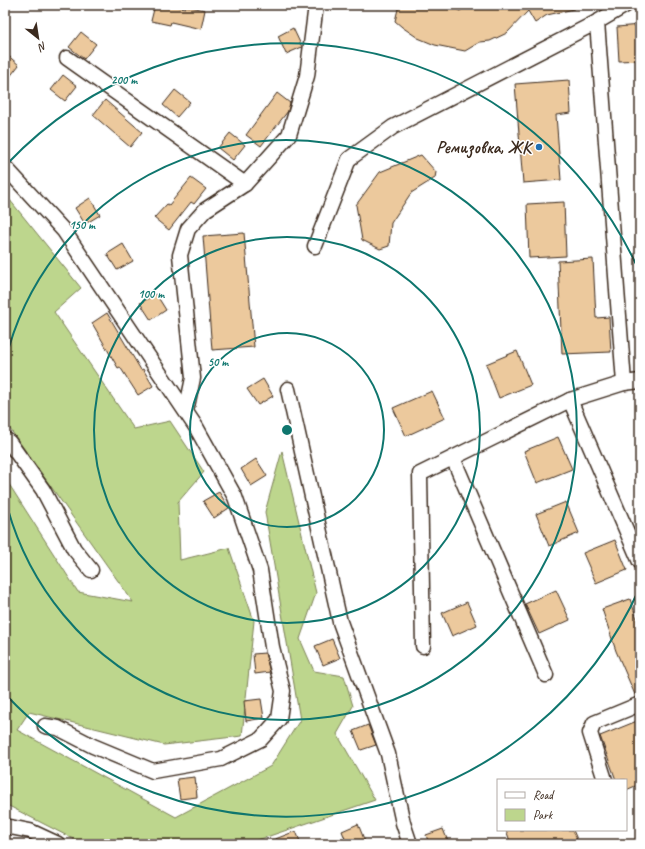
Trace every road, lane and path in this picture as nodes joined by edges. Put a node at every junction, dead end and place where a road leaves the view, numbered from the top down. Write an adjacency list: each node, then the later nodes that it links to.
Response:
1 (316, 5): 6 (street)
2 (626, 5): 3 (street)
3 (597, 22): 7 (street); 9 (street)
4 (67, 58): 6 (street)
5 (5, 167): 12 (street)
6 (245, 184): 12 (street)
7 (315, 246)
8 (640, 381): 9 (street)
9 (624, 383): 11 (street)
10 (288, 389): 24 (street)
11 (570, 400): 14 (street); 15 (street)
12 (186, 411): 20 (street)
13 (5, 439): 16 (street)
14 (454, 458): 17 (street); 18 (street)
15 (640, 562)
16 (91, 570)
17 (423, 646)
18 (546, 675)
19 (640, 704): 21 (street)
20 (45, 726)
21 (605, 779)
22 (5, 826): 23 (street)
23 (58, 844)
24 (410, 844)

